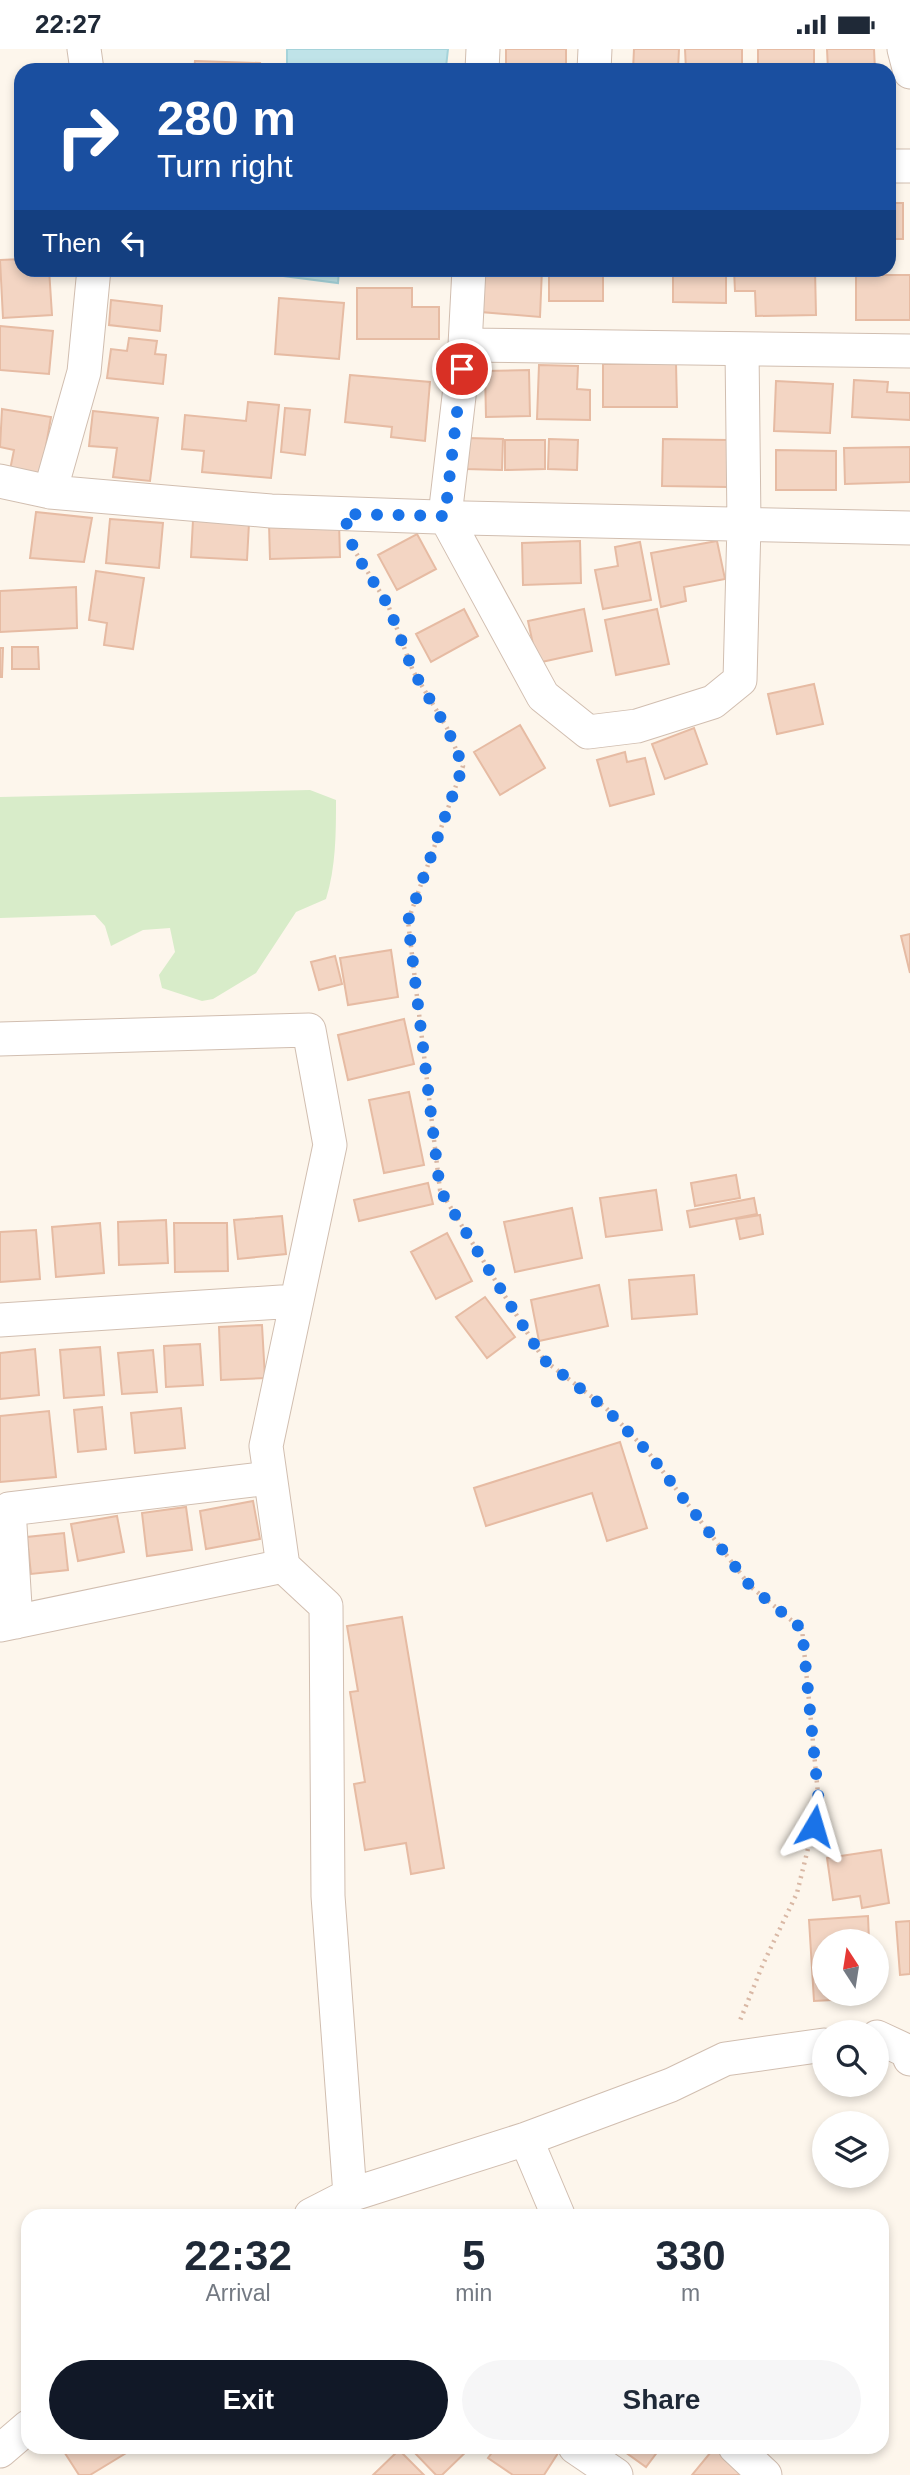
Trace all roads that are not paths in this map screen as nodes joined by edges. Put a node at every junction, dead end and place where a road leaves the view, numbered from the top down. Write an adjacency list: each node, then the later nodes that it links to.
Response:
1 (904, 49): 2 (street)
2 (910, 72)
3 (93, 277): 9 (street)
4 (469, 277): 5 (street)
5 (465, 345): 6 (street); 10 (street)
6 (742, 349): 7 (street); 11 (street)
7 (910, 351)
8 (0, 481): 9 (street)
9 (50, 492): 10 (street)
10 (445, 516): 11 (street); 11 (street)
11 (744, 524): 12 (street)
12 (910, 528)
13 (0, 1039): 14 (street)
14 (296, 1301): 15 (street); 16 (street)
15 (0, 1320)
16 (270, 1478): 17 (street); 18 (street)
17 (284, 1566): 18 (street); 23 (street)
18 (8, 1623)
19 (889, 2043): 21 (street)
20 (812, 2047): 22 (street)
21 (910, 2059)
22 (526, 2139): 23 (street); 25 (street)
23 (350, 2195): 24 (street)
24 (323, 2209)
25 (555, 2209)
26 (21, 2433): 27 (street)
27 (0, 2451)
28 (586, 2454): 30 (street)
29 (742, 2454): 31 (street)
30 (617, 2475)
31 (765, 2475)

